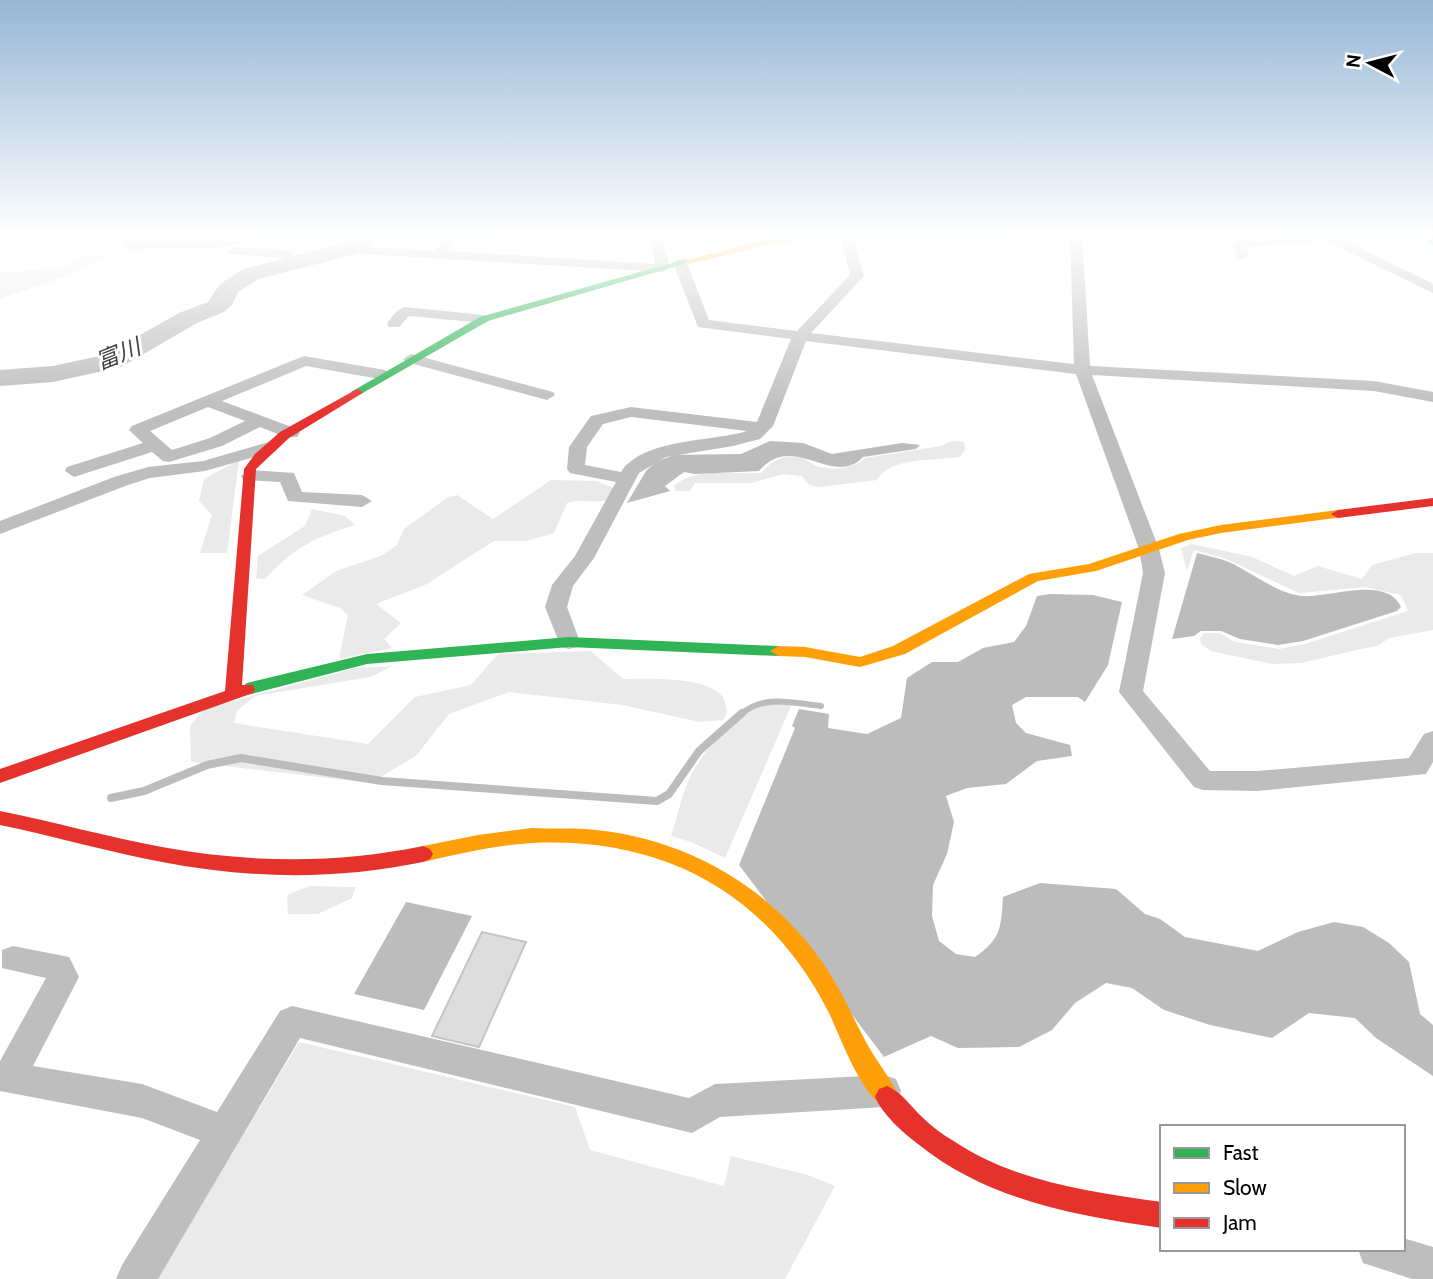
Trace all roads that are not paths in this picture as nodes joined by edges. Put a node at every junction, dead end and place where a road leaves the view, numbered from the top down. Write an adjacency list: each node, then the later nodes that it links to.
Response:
1 (573, 294): 5 (street)
2 (692, 294): 7 (street)
3 (840, 294): 7 (street)
4 (1079, 294): 9 (street)
5 (484, 319): 6 (street); 8 (street)
6 (394, 324)
7 (800, 336): 9 (street); 15 (street)
8 (411, 359): 10 (street); 11 (street)
9 (1083, 370): 12 (street); 25 (street)
10 (385, 375): 13 (street); 16 (street)
11 (547, 395)
12 (1433, 397)
13 (207, 401): 14 (street); 17 (street)
14 (259, 421): 16 (street); 17 (street)
15 (762, 428): 21 (street); 21 (street)
16 (290, 433): 18 (street)
17 (155, 445): 19 (street)
18 (269, 447): 20 (street); 24 (street)
19 (74, 471)
20 (250, 476): 22 (street); 27 (street)
21 (627, 479): 26 (street)
22 (362, 501)
23 (1433, 502): 25 (street)
24 (0, 528)
25 (1149, 549): 26 (street); 29 (street)
26 (569, 642): 27 (street)
27 (233, 693): 30 (street)
28 (1433, 740): 29 (street)
29 (1425, 771)
30 (0, 776)
31 (0, 818): 33 (street)
32 (13, 959): 34 (street)
33 (884, 1091): 34 (street); 35 (street)
34 (225, 1132): 38 (street)
35 (1160, 1215)
36 (1384, 1251): 37 (street)
37 (1433, 1266)
38 (136, 1279)

